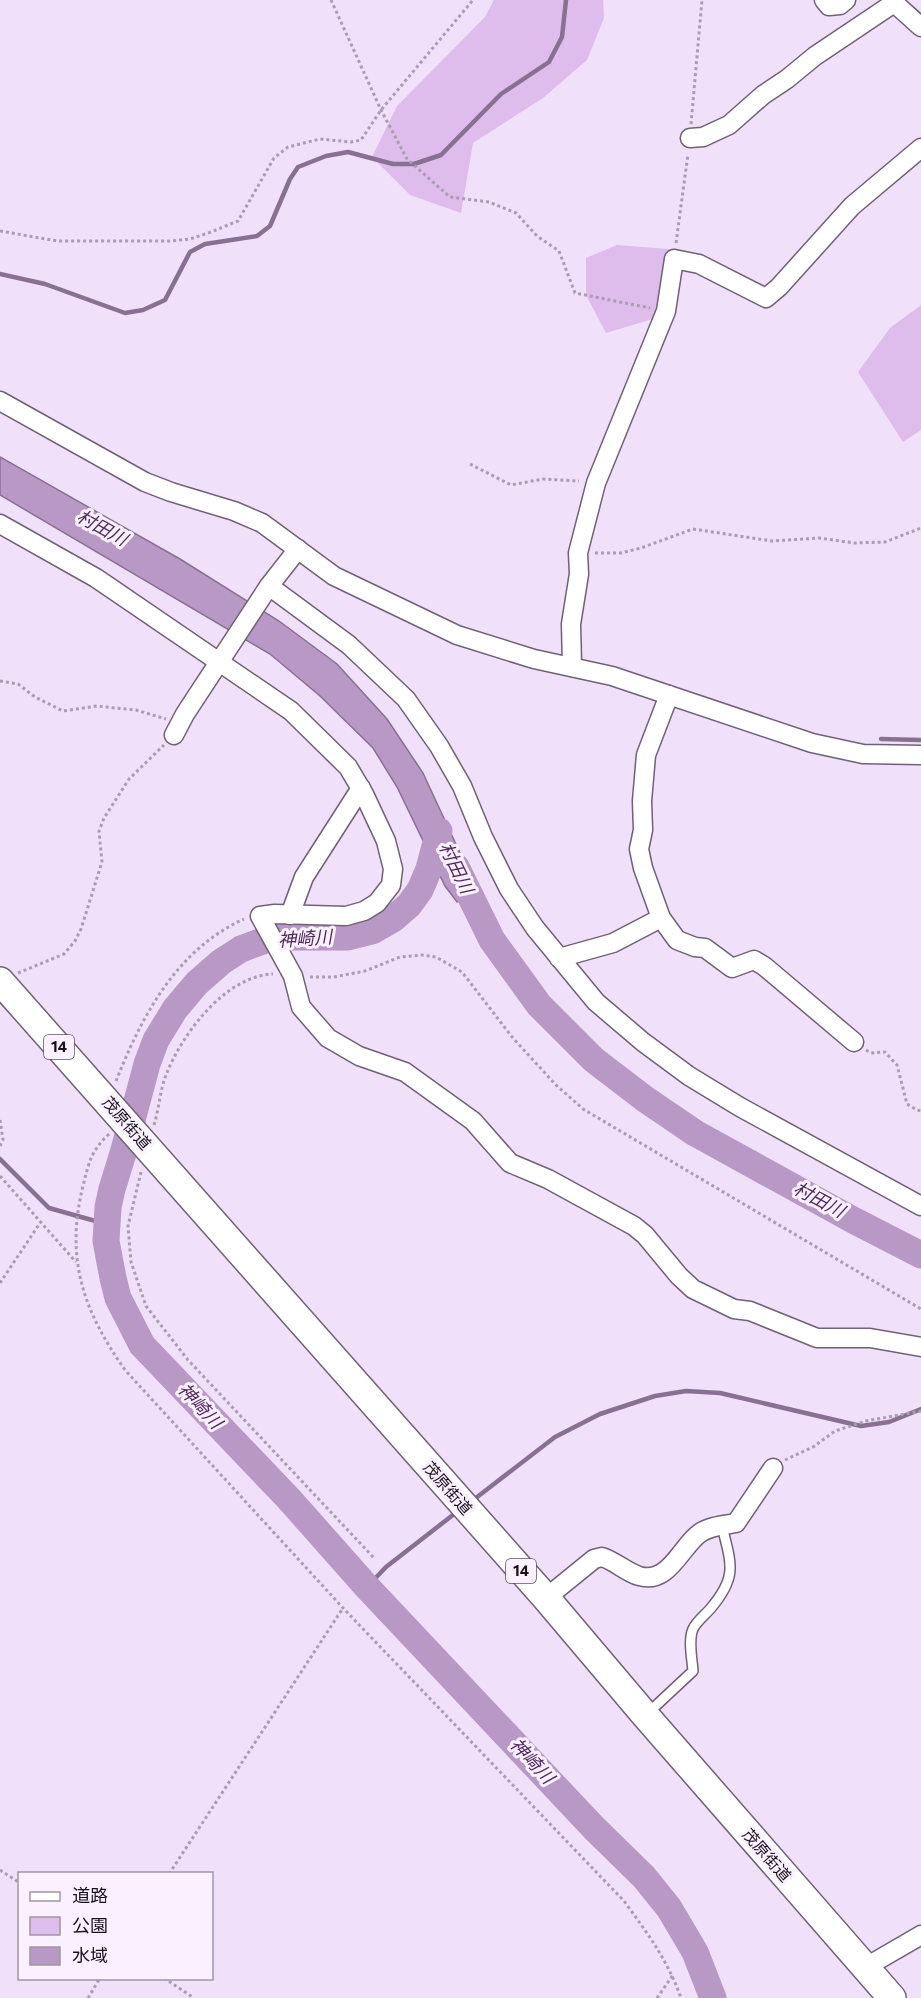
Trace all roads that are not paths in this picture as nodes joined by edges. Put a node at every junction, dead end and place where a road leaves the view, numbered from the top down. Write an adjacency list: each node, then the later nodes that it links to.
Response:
1 (824, 0): 2 (street)
2 (846, 0)
3 (892, 2): 4 (street); 5 (street)
4 (921, 27)
5 (690, 138)
6 (921, 148): 12 (street)
7 (0, 401): 9 (street)
8 (0, 524): 11 (street)
9 (298, 549): 10 (street); 12 (street)
10 (269, 586): 11 (street); 19 (street)
11 (219, 662): 14 (street); 16 (street)
12 (572, 666): 13 (street)
13 (669, 695): 15 (street); 18 (street)
14 (174, 735)
15 (921, 755)
16 (361, 788): 17 (street); 17 (street)
17 (290, 915): 23 (street)
18 (661, 918): 19 (street); 21 (street)
19 (559, 958): 22 (street)
20 (0, 981): 26 (main road, 茂原街道 / 14)
21 (854, 1042)
22 (921, 1206)
23 (921, 1347)
24 (773, 1468): 25 (street)
25 (722, 1526): 26 (street); 27 (lane)
26 (546, 1598): 27 (main road, 茂原街道 / 14)
27 (645, 1716): 29 (main road, 茂原街道 / 14)
28 (921, 1935): 29 (street)
29 (866, 1967): 30 (main road, 茂原街道 / 14)
30 (892, 1998)

